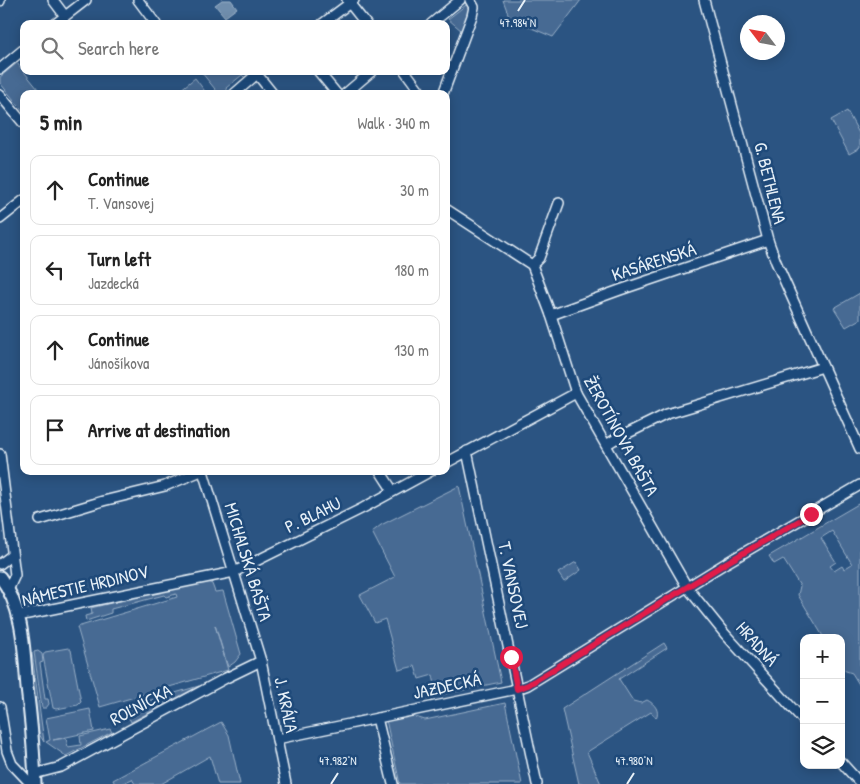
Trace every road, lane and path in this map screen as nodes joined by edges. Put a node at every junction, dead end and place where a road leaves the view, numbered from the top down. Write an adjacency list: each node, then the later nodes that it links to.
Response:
1 (52, 0): 8 (street)
2 (86, 0): 8 (street)
3 (138, 0): 10 (street)
4 (460, 0): 13 (street)
5 (704, 0): 33 (street, G. BETHLENA)
6 (350, 1): 11 (street); 12 (street)
7 (472, 3): 26 (street)
8 (65, 16): 9 (street)
9 (60, 20)
10 (153, 20)
11 (327, 20)
12 (363, 20)
13 (436, 20)
14 (20, 52): 15 (street)
15 (0, 68)
16 (256, 75): 21 (street)
17 (258, 75): 22 (street)
18 (321, 75): 23 (street)
19 (367, 75): 24 (street)
20 (408, 75): 25 (street)
21 (239, 90)
22 (270, 90)
23 (334, 90)
24 (350, 90)
25 (419, 90)
26 (444, 90)
27 (0, 95): 28 (street)
28 (20, 119)
29 (559, 202): 34 (street)
30 (20, 203): 32 (street)
31 (450, 212): 34 (street)
32 (0, 219)
33 (768, 240): 35 (street, KASÁRENSKÁ); 36 (street, G. BETHLENA)
34 (532, 266): 35 (street, ŽEROTÍNOVA BAŠTA)
35 (551, 315): 37 (street, ŽEROTÍNOVA BAŠTA)
36 (823, 367): 38 (street); 39 (street, G. BETHLENA)
37 (576, 392): 38 (street, ŽEROTÍNOVA BAŠTA); 40 (street)
38 (606, 445): 54 (street, ŽEROTÍNOVA BAŠTA)
39 (860, 449)
40 (467, 451): 42 (street); 58 (street, T. VANSOVEJ)
41 (0, 454): 50 (street)
42 (450, 461)
43 (192, 475): 49 (street)
44 (203, 475): 52 (street, MICHALSKÁ BAŠTA)
45 (383, 475): 48 (street)
46 (423, 475): 48 (street, P. BLAHU)
47 (860, 485): 54 (street, JAZDECKÁ)
48 (393, 491): 52 (street, P. BLAHU)
49 (40, 520)
50 (12, 555): 51 (street); 55 (street)
51 (0, 564)
52 (234, 572): 56 (street, NÁMESTIE HRDINOV); 57 (street, MICHALSKÁ BAŠTA)
53 (0, 577): 55 (main road)
54 (687, 587): 58 (street, JAZDECKÁ); 60 (street, HRADNÁ)
55 (9, 588): 56 (main road)
56 (18, 616): 64 (main road, NÁMESTIE HRDINOV)
57 (261, 662): 62 (street, J. KRÁĽA); 64 (street, ROĽNÍCKA)
58 (517, 689): 61 (street, JAZDECKÁ); 68 (street, T. VANSOVEJ)
59 (0, 707): 64 (street)
60 (800, 717)
61 (377, 718): 62 (street, JAZDECKÁ); 67 (street)
62 (277, 739): 66 (street, J. KRÁĽA)
63 (845, 766): 65 (street)
64 (34, 781)
65 (860, 783)
66 (286, 784)
67 (393, 784)
68 (537, 784)

